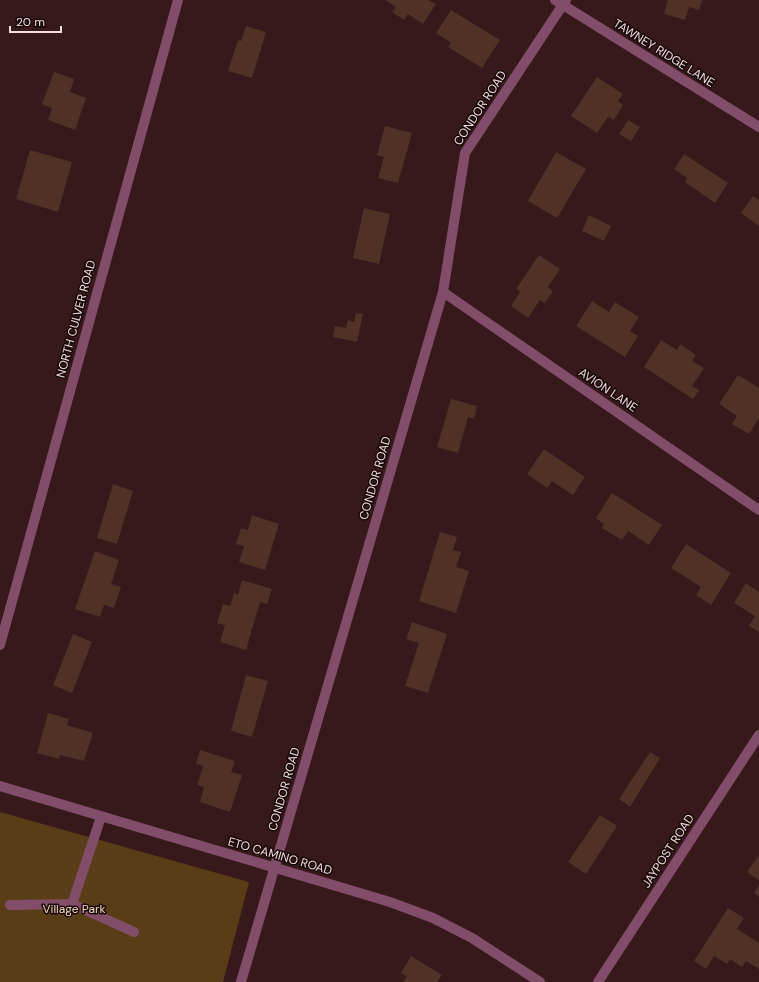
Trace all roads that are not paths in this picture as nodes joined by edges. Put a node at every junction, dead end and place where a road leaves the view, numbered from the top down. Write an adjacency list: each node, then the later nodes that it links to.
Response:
1 (178, 0): 6 (street, NORTH CULVER ROAD)
2 (561, 2): 3 (street, TAWNEY RIDGE LANE); 4 (street, CONDOR ROAD)
3 (759, 127)
4 (443, 292): 5 (street, AVION LANE); 10 (street, CONDOR ROAD)
5 (759, 510)
6 (0, 645)
7 (759, 735): 16 (street, JAYPOST ROAD)
8 (0, 786): 9 (street, ETO CAMINO ROAD)
9 (101, 817): 10 (street, ETO CAMINO ROAD); 11 (street)
10 (274, 868): 14 (street, CONDOR ROAD); 15 (street, ETO CAMINO ROAD)
11 (72, 904): 12 (street); 13 (street)
12 (10, 905)
13 (134, 932)
14 (241, 982)
15 (540, 982)
16 (598, 982)

